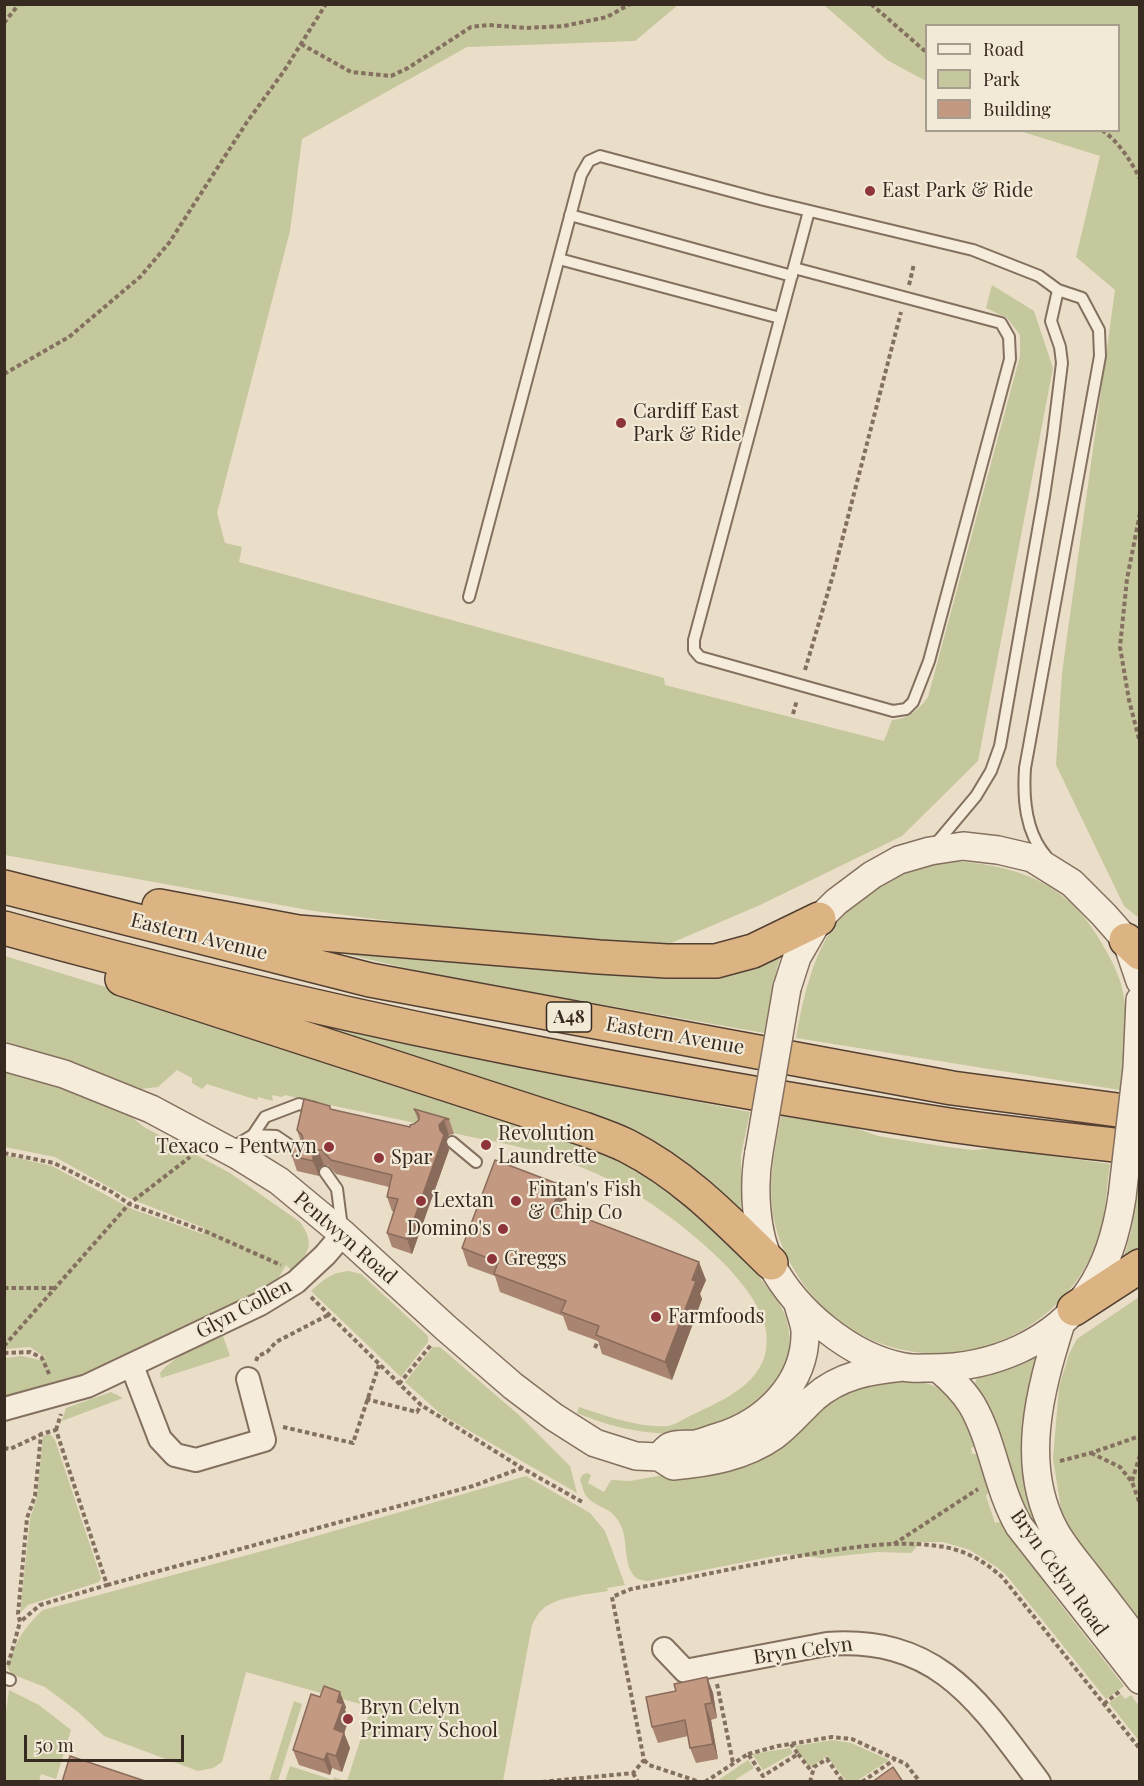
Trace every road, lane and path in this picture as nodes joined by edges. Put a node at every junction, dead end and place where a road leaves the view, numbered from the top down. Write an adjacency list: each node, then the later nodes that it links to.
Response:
1 (19, 4): 5 (path)
2 (326, 4): 6 (path)
3 (630, 4): 6 (path)
4 (871, 4): 7 (path)
5 (4, 23)
6 (301, 44): 18 (path)
7 (925, 50)
8 (1105, 132): 9 (path)
9 (1140, 179)
10 (809, 211): 11 (lane); 14 (lane); 15 (lane)
11 (570, 215): 12 (lane); 14 (lane)
12 (559, 259): 17 (lane); 20 (lane)
13 (914, 264): 16 (path)
14 (793, 272): 16 (lane); 17 (lane)
15 (1058, 290): 24 (lane); 25 (lane)
16 (906, 298): 21 (path); 21 (lane)
17 (780, 318): 21 (lane)
18 (4, 374)
19 (1140, 513): 23 (path)
20 (469, 597)
21 (801, 685): 22 (path)
22 (793, 714)
23 (1140, 742)
24 (930, 851): 25 (street); 28 (street)
25 (1066, 879): 31 (street)
26 (4, 887): 27 (highway, Eastern Avenue / A48)
27 (65, 903): 28 (highway); 36 (highway, Eastern Avenue / A48)
28 (819, 919): 48 (street, bridge)
29 (4, 928): 30 (highway, Eastern Avenue / A48)
30 (53, 941): 39 (highway, Eastern Avenue / A48); 48 (highway)
31 (1133, 947): 32 (street)
32 (1140, 981)
33 (1140, 1000): 56 (street, bridge)
34 (4, 1057): 40 (street, Pentwyn Road)
35 (331, 1112): 37 (lane)
36 (1140, 1113)
37 (253, 1136): 40 (lane); 43 (lane)
38 (452, 1142): 44 (lane)
39 (1140, 1148)
40 (228, 1150): 47 (street, Pentwyn Road)
41 (198, 1151): 46 (path)
42 (4, 1153): 46 (path)
43 (301, 1153)
44 (476, 1162)
45 (325, 1172): 47 (lane)
46 (129, 1204): 49 (path); 53 (path)
47 (343, 1234): 51 (street, Glyn Collen); 79 (street, Pentwyn Road)
48 (771, 1263): 54 (street)
49 (281, 1265)
50 (1140, 1266): 56 (highway)
51 (296, 1282): 55 (path); 64 (street, Glyn Collen)
52 (4, 1288): 53 (path)
53 (56, 1288): 59 (path)
54 (798, 1304): 65 (street); 79 (street)
55 (330, 1314): 62 (path); 63 (path)
56 (1067, 1316): 66 (street); 89 (street, Bryn Celyn Road)
57 (602, 1330): 60 (path)
58 (436, 1339): 68 (path)
59 (4, 1346)
60 (595, 1348)
61 (4, 1353): 69 (path)
62 (258, 1356)
63 (379, 1365): 68 (path); 70 (path)
64 (132, 1366): 69 (street, Glyn Collen); 73 (street)
65 (904, 1367): 66 (street); 79 (street, Pentwyn Road)
66 (938, 1368): 93 (street, Bryn Celyn Road)
67 (248, 1379): 73 (street)
68 (399, 1384): 71 (path)
69 (58, 1396): 72 (street, Glyn Collen)
70 (366, 1399): 71 (path); 73 (path)
71 (421, 1405): 81 (path)
72 (4, 1409)
73 (259, 1421)
74 (41, 1434): 76 (path); 87 (path); 88 (path)
75 (1140, 1436): 77 (path)
76 (4, 1449)
77 (1091, 1453): 80 (path); 82 (path)
78 (1140, 1455): 82 (path)
79 (658, 1457)
80 (1054, 1462)
81 (522, 1468): 84 (path); 87 (path)
82 (1132, 1482): 85 (path)
83 (981, 1487): 86 (path)
84 (584, 1503)
85 (1140, 1504)
86 (894, 1544): 95 (path); 99 (path)
87 (107, 1585): 88 (path)
88 (20, 1622): 92 (path)
89 (1140, 1644)
90 (664, 1649): 91 (street, Bryn Celyn)
91 (713, 1665): 100 (path); 114 (street, Bryn Celyn)
92 (7, 1675)
93 (1140, 1680)
94 (791, 1744): 96 (path); 97 (path); 98 (path)
95 (1140, 1749)
96 (748, 1754): 100 (path); 103 (path)
97 (798, 1754): 102 (path); 103 (path)
98 (896, 1758): 112 (path); 113 (path)
99 (644, 1760): 101 (path); 107 (path)
100 (733, 1763): 108 (path)
101 (633, 1773): 104 (path); 106 (path)
102 (812, 1773): 110 (path); 111 (path)
103 (763, 1776): 109 (path)
104 (559, 1781): 105 (path)
105 (542, 1782)
106 (638, 1782)
107 (700, 1782)
108 (705, 1782)
109 (767, 1782)
110 (810, 1782)
111 (843, 1782)
112 (862, 1782)
113 (920, 1782)
114 (1040, 1782)

